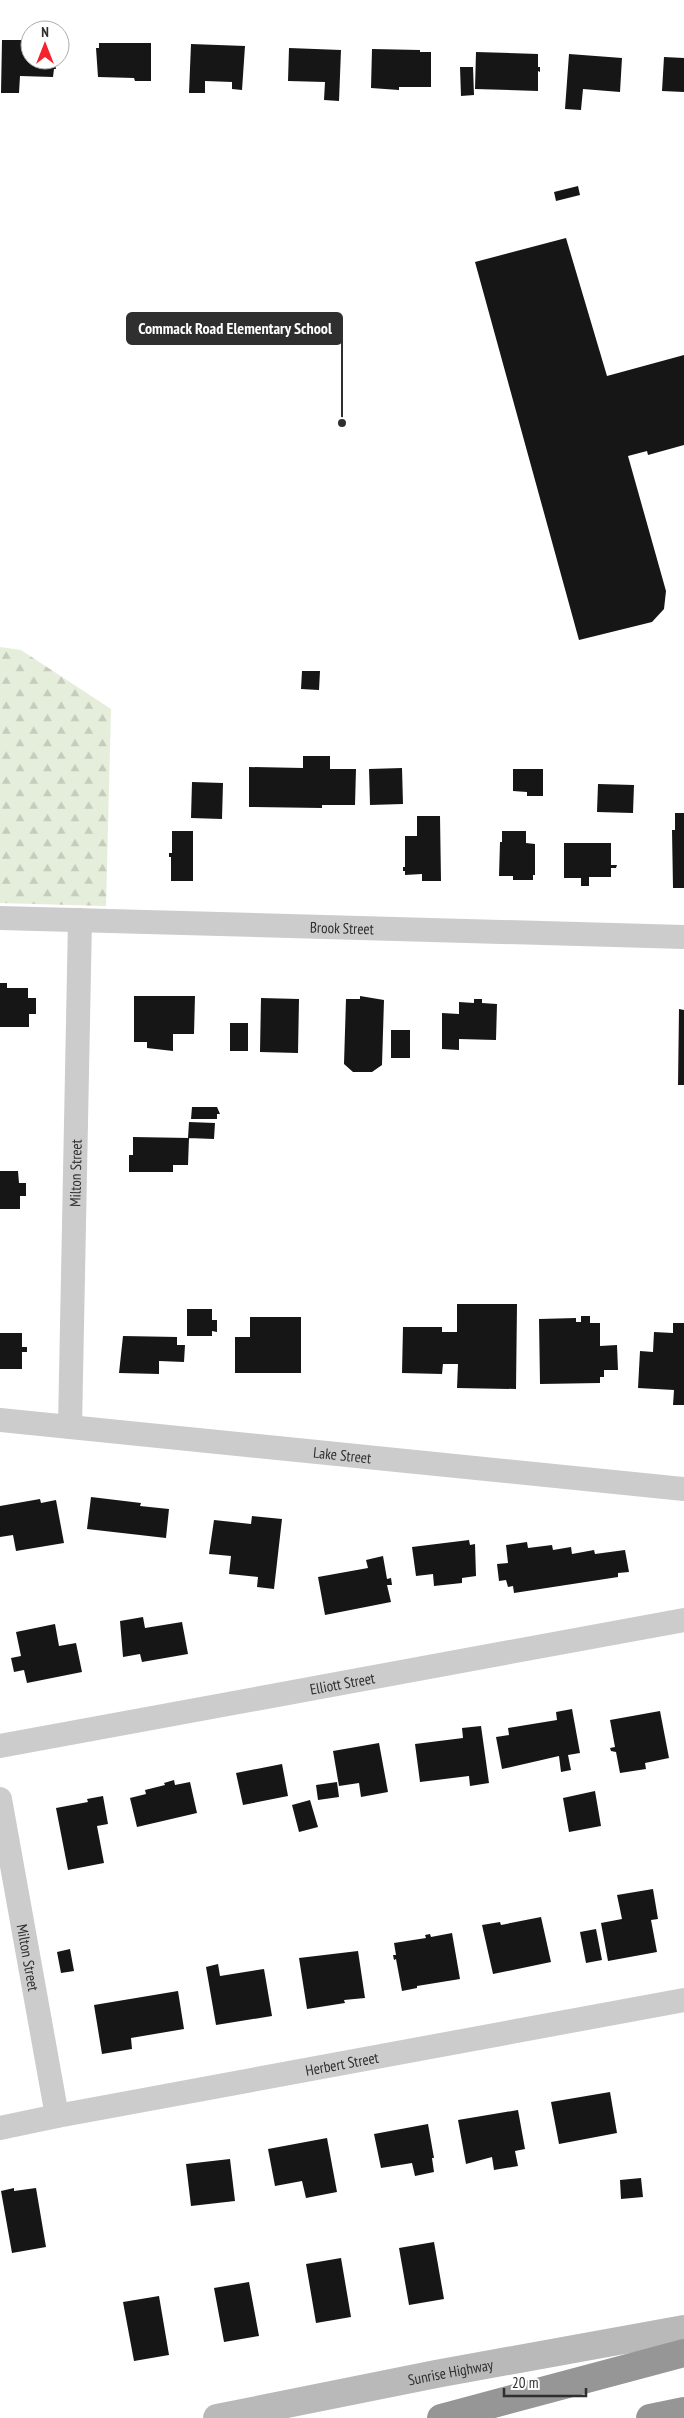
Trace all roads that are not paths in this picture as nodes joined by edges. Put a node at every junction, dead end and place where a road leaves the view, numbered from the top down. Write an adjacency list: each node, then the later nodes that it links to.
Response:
1 (0, 918): 2 (street, Brook Street)
2 (80, 920): 3 (street, Brook Street); 5 (street, Milton Street)
3 (684, 937)
4 (0, 1420): 5 (street, Lake Street)
5 (70, 1427): 6 (street, Lake Street)
6 (684, 1489)
7 (684, 1620): 8 (street, Elliott Street)
8 (0, 1746)
9 (0, 1799): 11 (street, Milton Street)
10 (684, 2000): 11 (street, Herbert Street)
11 (57, 2116): 12 (street, Herbert Street)
12 (0, 2128)
13 (684, 2329): 16 (main road, Sunrise Highway)
14 (684, 2353): 17 (highway)
15 (684, 2412): 18 (highway)
16 (216, 2418)
17 (441, 2418)
18 (650, 2418)

